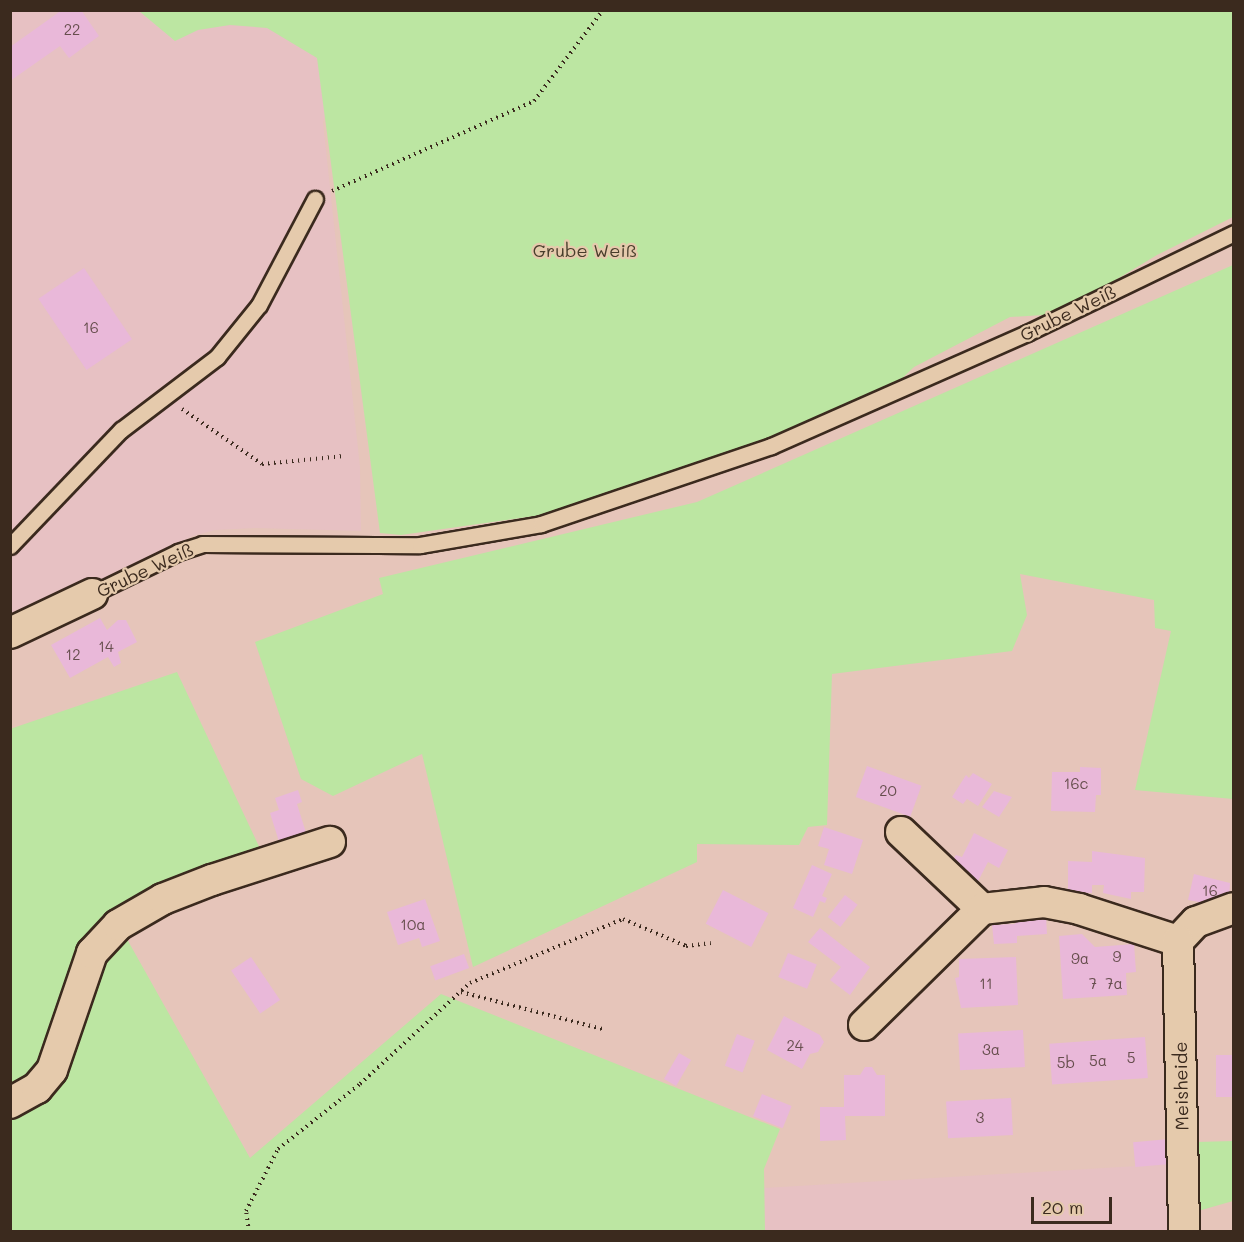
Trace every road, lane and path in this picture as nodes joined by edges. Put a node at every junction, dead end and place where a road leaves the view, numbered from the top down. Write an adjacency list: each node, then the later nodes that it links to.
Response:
1 (603, 10): 2 (path)
2 (315, 199): 4 (lane)
3 (1233, 233): 7 (lane, Grube Weiß)
4 (166, 398): 5 (path); 6 (lane)
5 (345, 456)
6 (10, 546)
7 (92, 594): 8 (street, Grube Weiß)
8 (10, 633)
9 (901, 832): 12 (street)
10 (330, 843): 18 (street)
11 (1233, 908): 13 (street)
12 (982, 909): 13 (street); 16 (street)
13 (1178, 941): 20 (street, Meisheide)
14 (711, 943): 15 (path)
15 (460, 992): 17 (path); 19 (path)
16 (864, 1025)
17 (602, 1029)
18 (10, 1103)
19 (249, 1232)
20 (1184, 1232)

